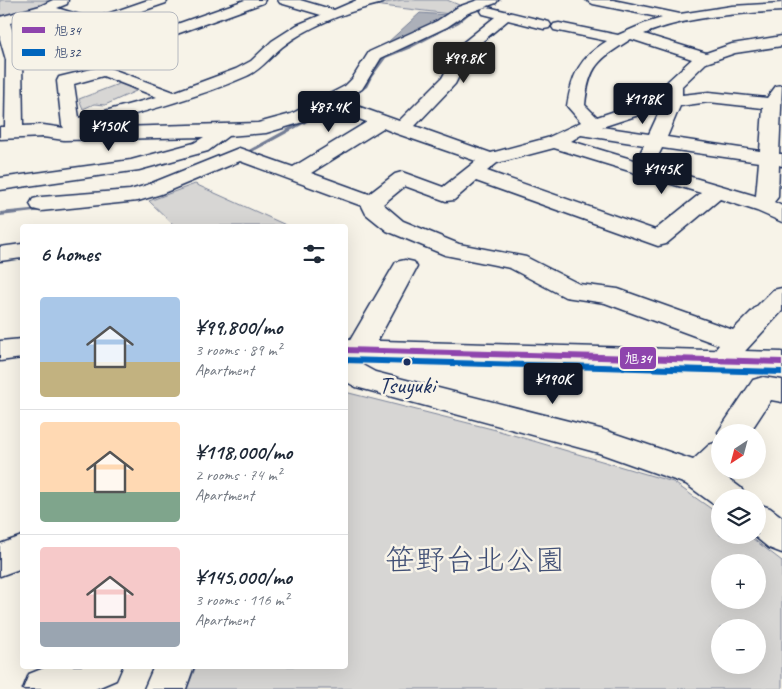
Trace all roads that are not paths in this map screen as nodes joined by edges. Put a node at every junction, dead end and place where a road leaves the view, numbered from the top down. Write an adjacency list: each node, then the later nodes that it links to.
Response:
1 (64, 0): 12 (street)
2 (131, 0): 8 (street)
3 (258, 0): 20 (street)
4 (284, 0): 16 (street)
5 (378, 0): 16 (street)
6 (491, 0): 10 (street)
7 (593, 0): 19 (street)
8 (155, 2): 15 (street)
9 (730, 3): 11 (street); 19 (street)
10 (472, 6): 17 (street); 29 (street)
11 (782, 7)
12 (45, 9): 13 (street); 14 (street)
13 (34, 12)
14 (56, 12)
15 (126, 12)
16 (333, 14): 26 (street)
17 (505, 16): 21 (street); 33 (street)
18 (12, 18): 23 (street)
19 (680, 18): 21 (street)
20 (178, 29)
21 (626, 37): 24 (street); 32 (street)
22 (782, 41): 24 (street)
23 (12, 54)
24 (707, 58): 28 (street)
25 (13, 70): 36 (street)
26 (174, 98): 31 (street); 31 (street)
27 (779, 100): 28 (street); 40 (street)
28 (673, 101): 32 (street); 37 (street)
29 (328, 102): 30 (street); 35 (street)
30 (380, 121): 33 (street); 43 (street)
31 (71, 125): 34 (street)
32 (587, 127): 37 (street); 38 (street)
33 (402, 129): 39 (street)
34 (43, 131): 35 (street); 36 (street)
35 (224, 131): 44 (street)
36 (7, 133)
37 (654, 141): 40 (street); 41 (street)
38 (554, 142): 39 (street); 45 (street)
39 (490, 159): 42 (street)
40 (776, 159): 46 (street)
41 (647, 163)
42 (472, 173): 45 (street); 47 (street)
43 (296, 174): 47 (street); 48 (street)
44 (0, 184)
45 (716, 192): 49 (street)
46 (767, 197)
47 (372, 202): 56 (street)
48 (41, 204)
49 (782, 215)
50 (20, 252): 51 (street)
51 (0, 254)
52 (405, 267): 57 (street)
53 (782, 296): 56 (street)
54 (20, 349): 55 (street)
55 (0, 352)
56 (735, 354): 57 (street); 58 (street); 59 (street)
57 (349, 356): 61 (street)
58 (782, 362)
59 (772, 389): 60 (street)
60 (741, 424)
61 (709, 465): 62 (street)
62 (724, 489)
63 (766, 525): 64 (street)
64 (782, 537)
65 (20, 553): 66 (street)
66 (0, 560)
67 (94, 669): 69 (street)
68 (173, 669): 70 (street)
69 (44, 689)
70 (165, 689)

